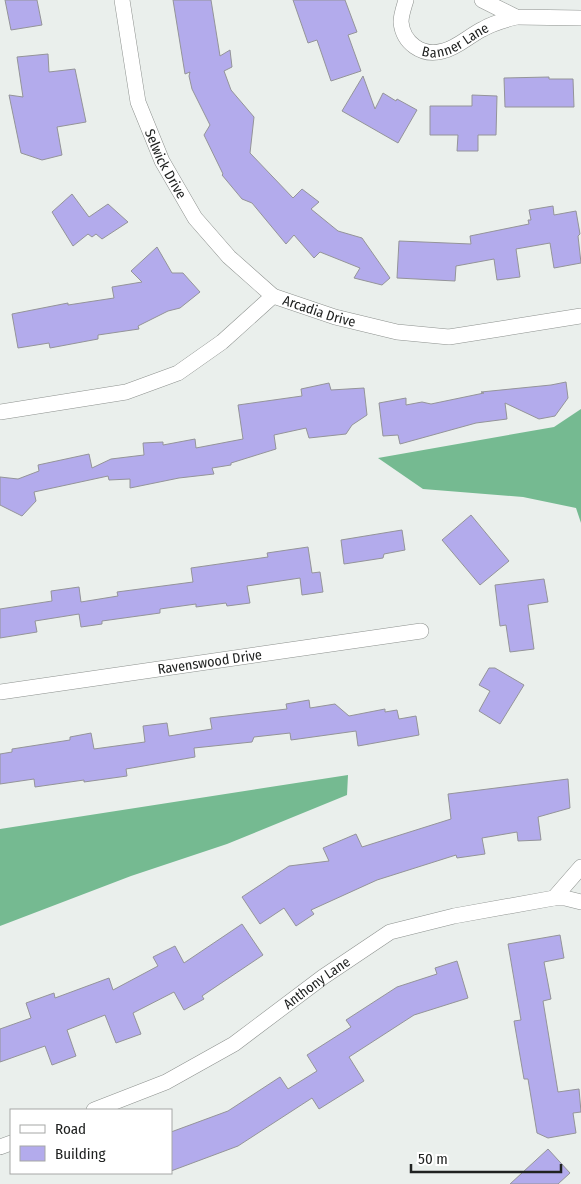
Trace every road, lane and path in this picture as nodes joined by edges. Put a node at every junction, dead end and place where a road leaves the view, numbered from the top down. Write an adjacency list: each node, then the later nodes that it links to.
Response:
1 (122, 0): 6 (street, Selwick Drive)
2 (406, 0): 4 (street, Banner Lane)
3 (482, 0): 4 (street, Banner Lane)
4 (516, 17): 5 (street, Banner Lane)
5 (581, 18)
6 (273, 296): 7 (street, Arcadia Drive); 8 (street, Arcadia Drive)
7 (581, 316)
8 (0, 412)
9 (421, 632): 10 (street, Ravenswood Drive)
10 (0, 692)
11 (581, 867): 12 (street)
12 (554, 898): 13 (street, Anthony Lane); 14 (street, Anthony Lane)
13 (581, 902)
14 (97, 1109)

